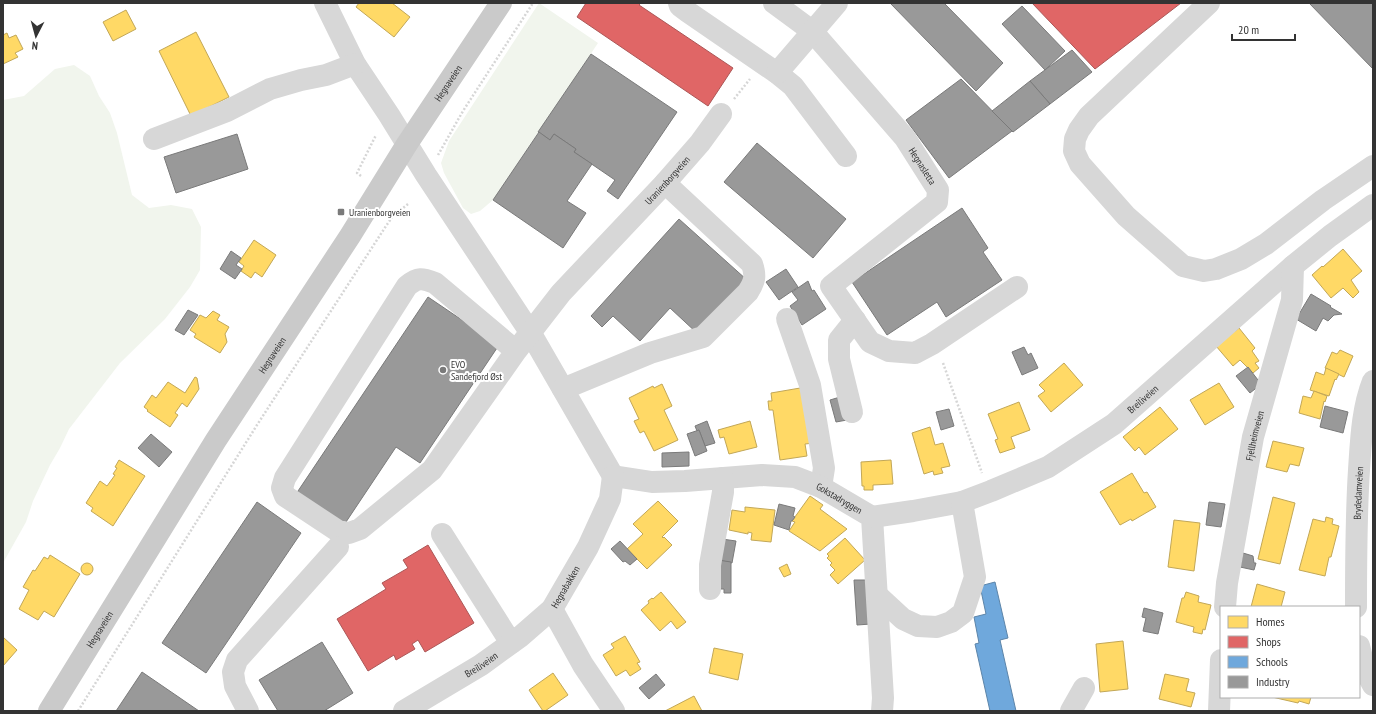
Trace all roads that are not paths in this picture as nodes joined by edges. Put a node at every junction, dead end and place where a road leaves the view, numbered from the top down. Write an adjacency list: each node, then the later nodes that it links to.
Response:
1 (325, 3): 8 (street)
2 (501, 3): 12 (main road, Hegnaveien)
3 (679, 3): 9 (street)
4 (774, 3): 7 (street, Hegnasletta)
5 (838, 3): 7 (street)
6 (1209, 3): 14 (street)
7 (812, 32): 9 (street); 20 (street, Hegnasletta)
8 (355, 64): 11 (street); 12 (street)
9 (770, 68): 13 (street)
10 (721, 114): 15 (street, Uranienborgveien)
11 (154, 139)
12 (407, 144): 21 (street); 43 (main road, Hegnaveien)
13 (846, 156)
14 (1373, 166)
15 (665, 184): 21 (street, Uranienborgveien); 24 (street)
16 (1373, 205): 17 (street, Breiliveien)
17 (1293, 266): 29 (street, Breiliveien); 35 (street, Fjellheimveien)
18 (1017, 287): 20 (street)
19 (787, 319): 28 (street)
20 (855, 320): 25 (street)
21 (530, 332): 22 (street, Uranienborgveien); 24 (street)
22 (516, 351): 22 (street, Uranienborgveien)
23 (1373, 381): 36 (street, Brydedamveien)
24 (563, 389): 26 (street)
25 (852, 412)
26 (614, 476): 27 (street, Gokstadryggen); 37 (street, Hegnabakken)
27 (723, 478): 28 (street, Gokstadryggen); 33 (street)
28 (821, 487): 30 (street, Gokstadryggen)
29 (962, 502): 30 (street, Breiliveien); 34 (street)
30 (872, 516): 34 (street, Gokstadryggen)
31 (442, 534): 38 (street)
32 (338, 547): 44 (street)
33 (710, 589)
34 (877, 595): 47 (street, Gokstadryggen)
35 (1225, 606)
36 (1356, 606)
37 (552, 609): 38 (street, Breiliveien); 46 (street, Hegnabakken)
38 (511, 643): 45 (street, Breiliveien)
39 (1360, 650): 40 (street)
40 (1373, 685)
41 (1220, 686): 49 (street)
42 (1084, 688): 48 (street)
43 (49, 711)
44 (248, 711)
45 (404, 711)
46 (614, 711)
47 (882, 711)
48 (1071, 711)
49 (1219, 711)

